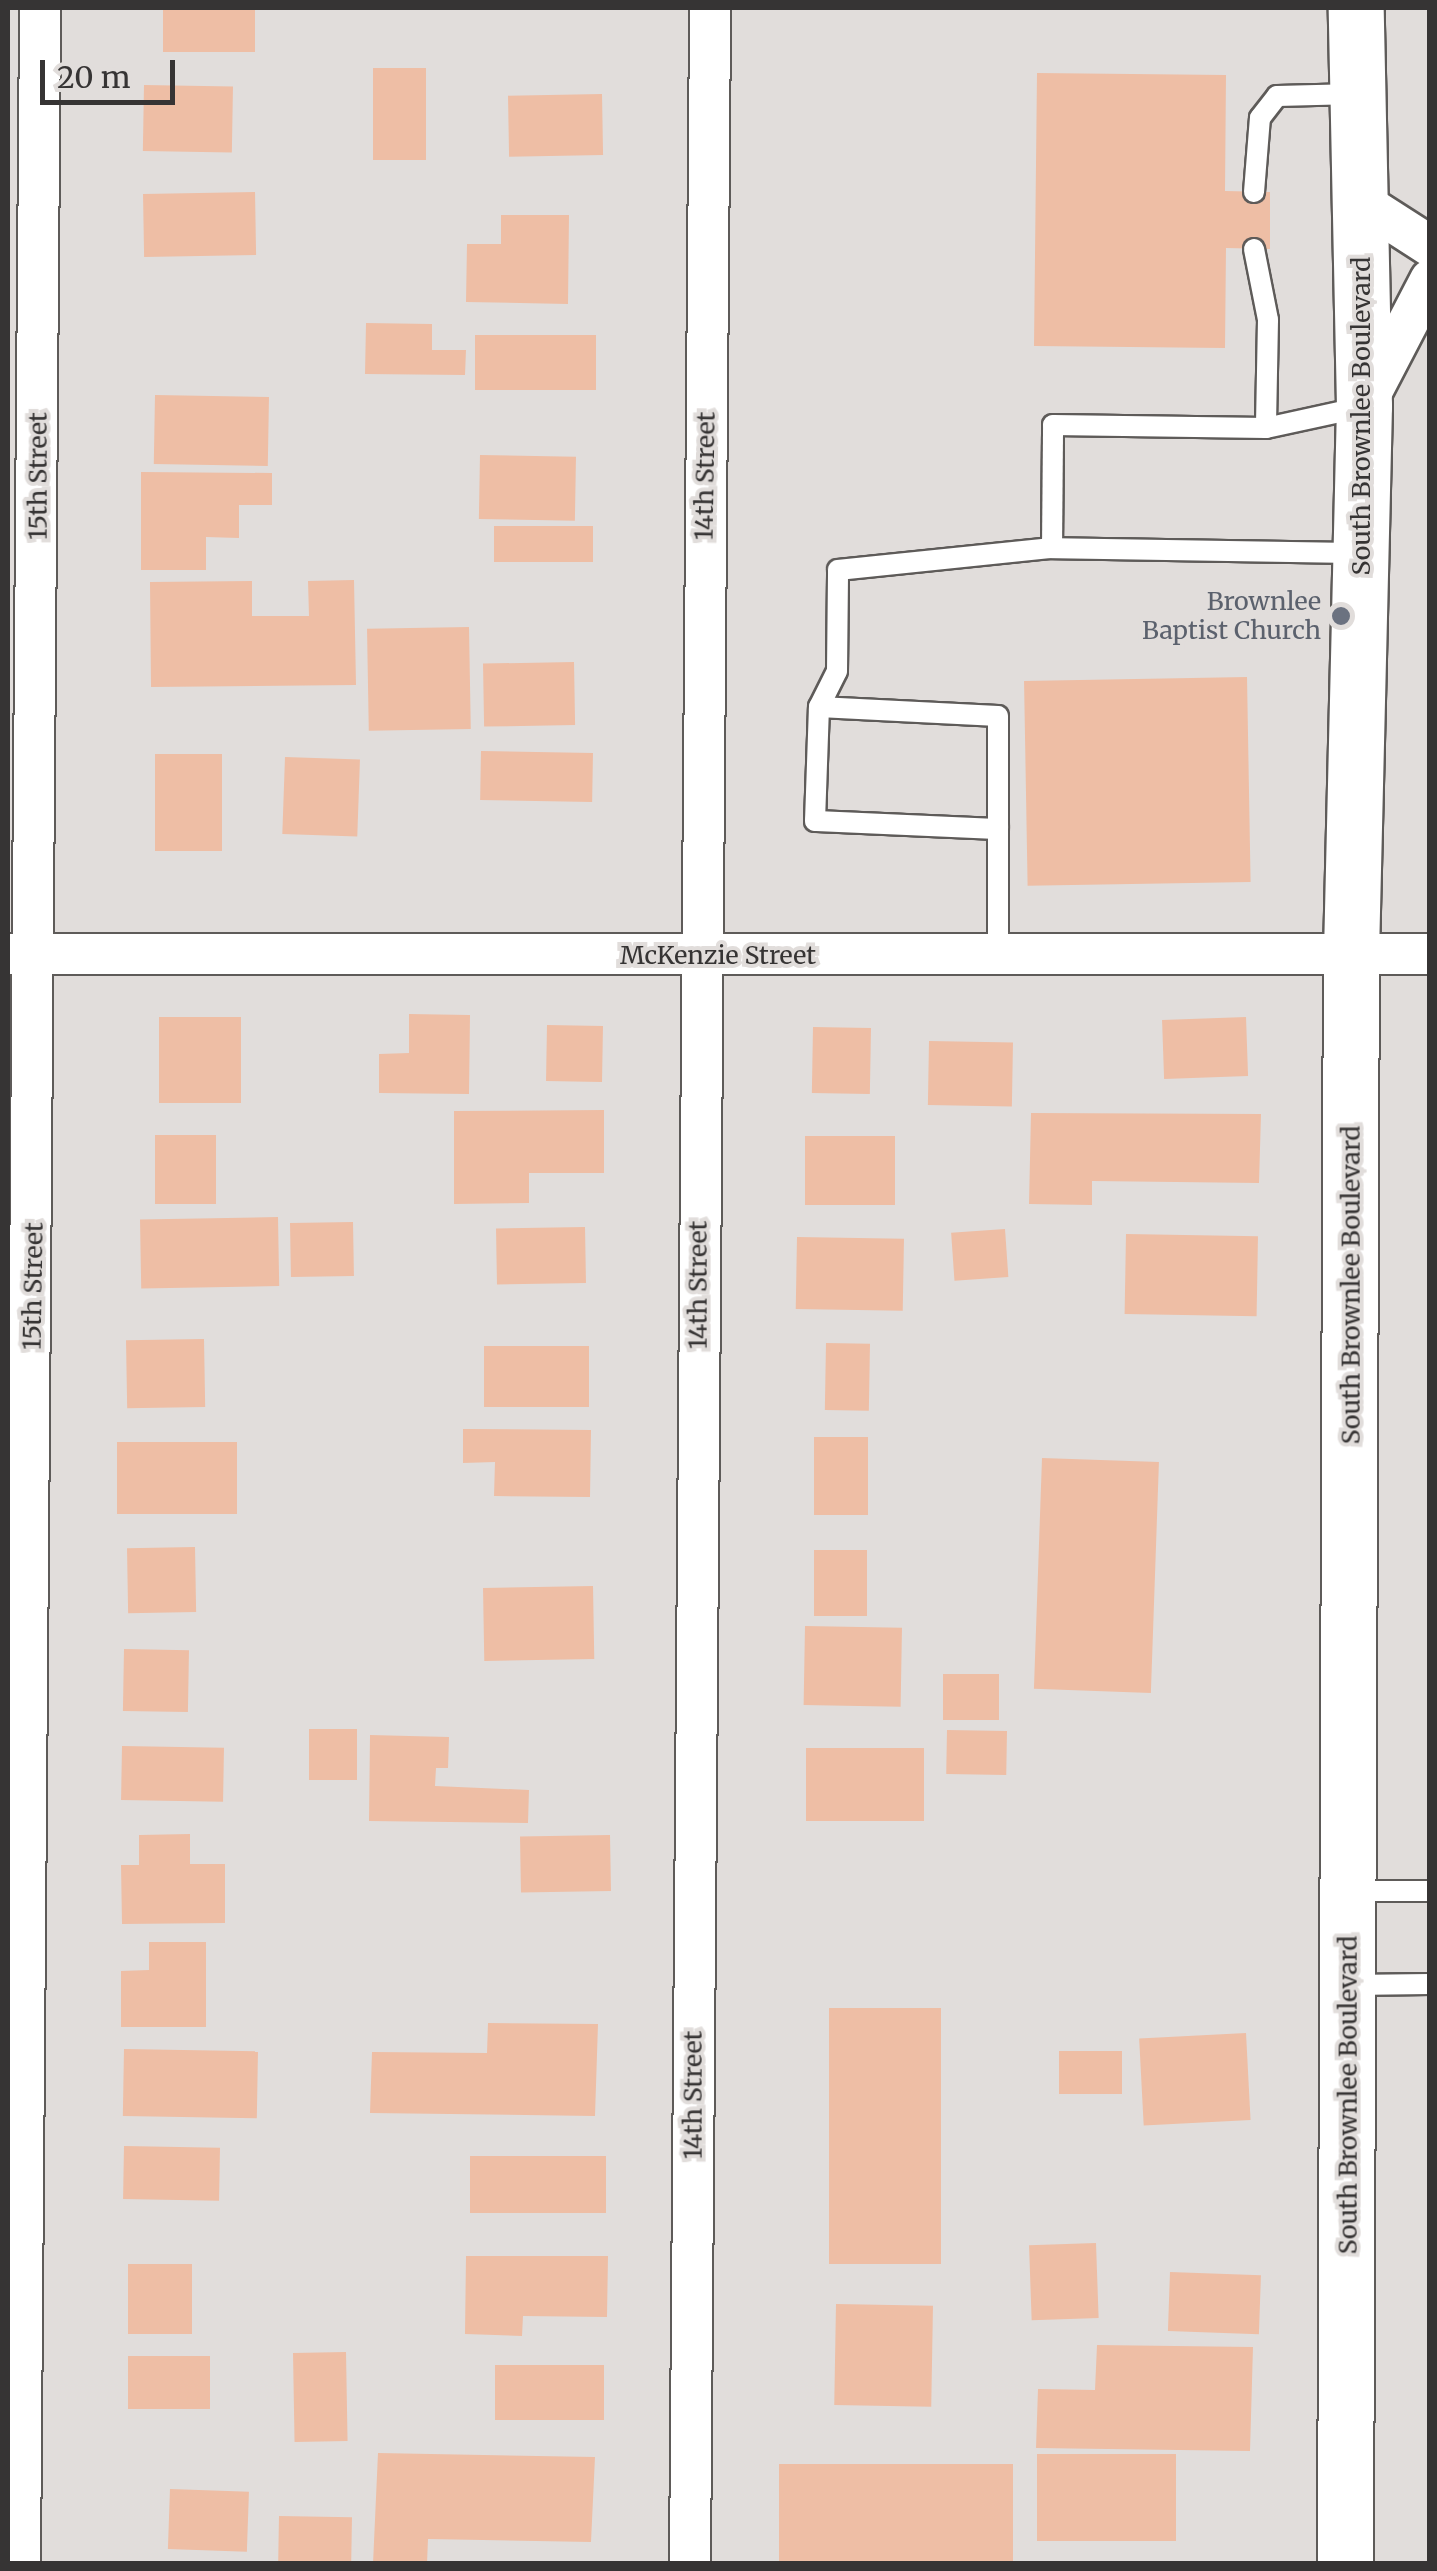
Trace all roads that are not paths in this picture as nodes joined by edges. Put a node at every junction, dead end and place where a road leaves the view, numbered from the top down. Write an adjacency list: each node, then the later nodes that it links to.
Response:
1 (40, 8): 17 (street, 15th Street)
2 (710, 8): 20 (street, 14th Street)
3 (1356, 8): 4 (main road, South Brownlee Boulevard)
4 (1358, 94): 5 (lane); 6 (main road, South Brownlee Boulevard)
5 (1254, 192)
6 (1360, 202): 7 (street); 10 (main road, South Brownlee Boulevard)
7 (1430, 246)
8 (1254, 248): 11 (lane)
9 (1430, 280): 10 (street)
10 (1364, 406): 11 (lane); 13 (main road, South Brownlee Boulevard)
11 (1266, 428): 12 (lane)
12 (1052, 548): 13 (lane); 14 (lane)
13 (1361, 552): 16 (main road, South Brownlee Boulevard)
14 (819, 707): 15 (lane); 15 (lane)
15 (998, 829): 18 (lane)
16 (1352, 953): 18 (street, McKenzie Street); 19 (street, McKenzie Street); 21 (main road, South Brownlee Boulevard)
17 (22, 954): 20 (street, McKenzie Street); 25 (street, 15th Street)
18 (998, 954): 20 (street, McKenzie Street)
19 (1430, 954)
20 (701, 956): 26 (street, 14th Street)
21 (1349, 1891): 22 (lane); 24 (main road, South Brownlee Boulevard)
22 (1430, 1891)
23 (1430, 1984): 24 (lane)
24 (1348, 1985): 27 (main road, South Brownlee Boulevard)
25 (20, 2564)
26 (690, 2564)
27 (1346, 2564)

